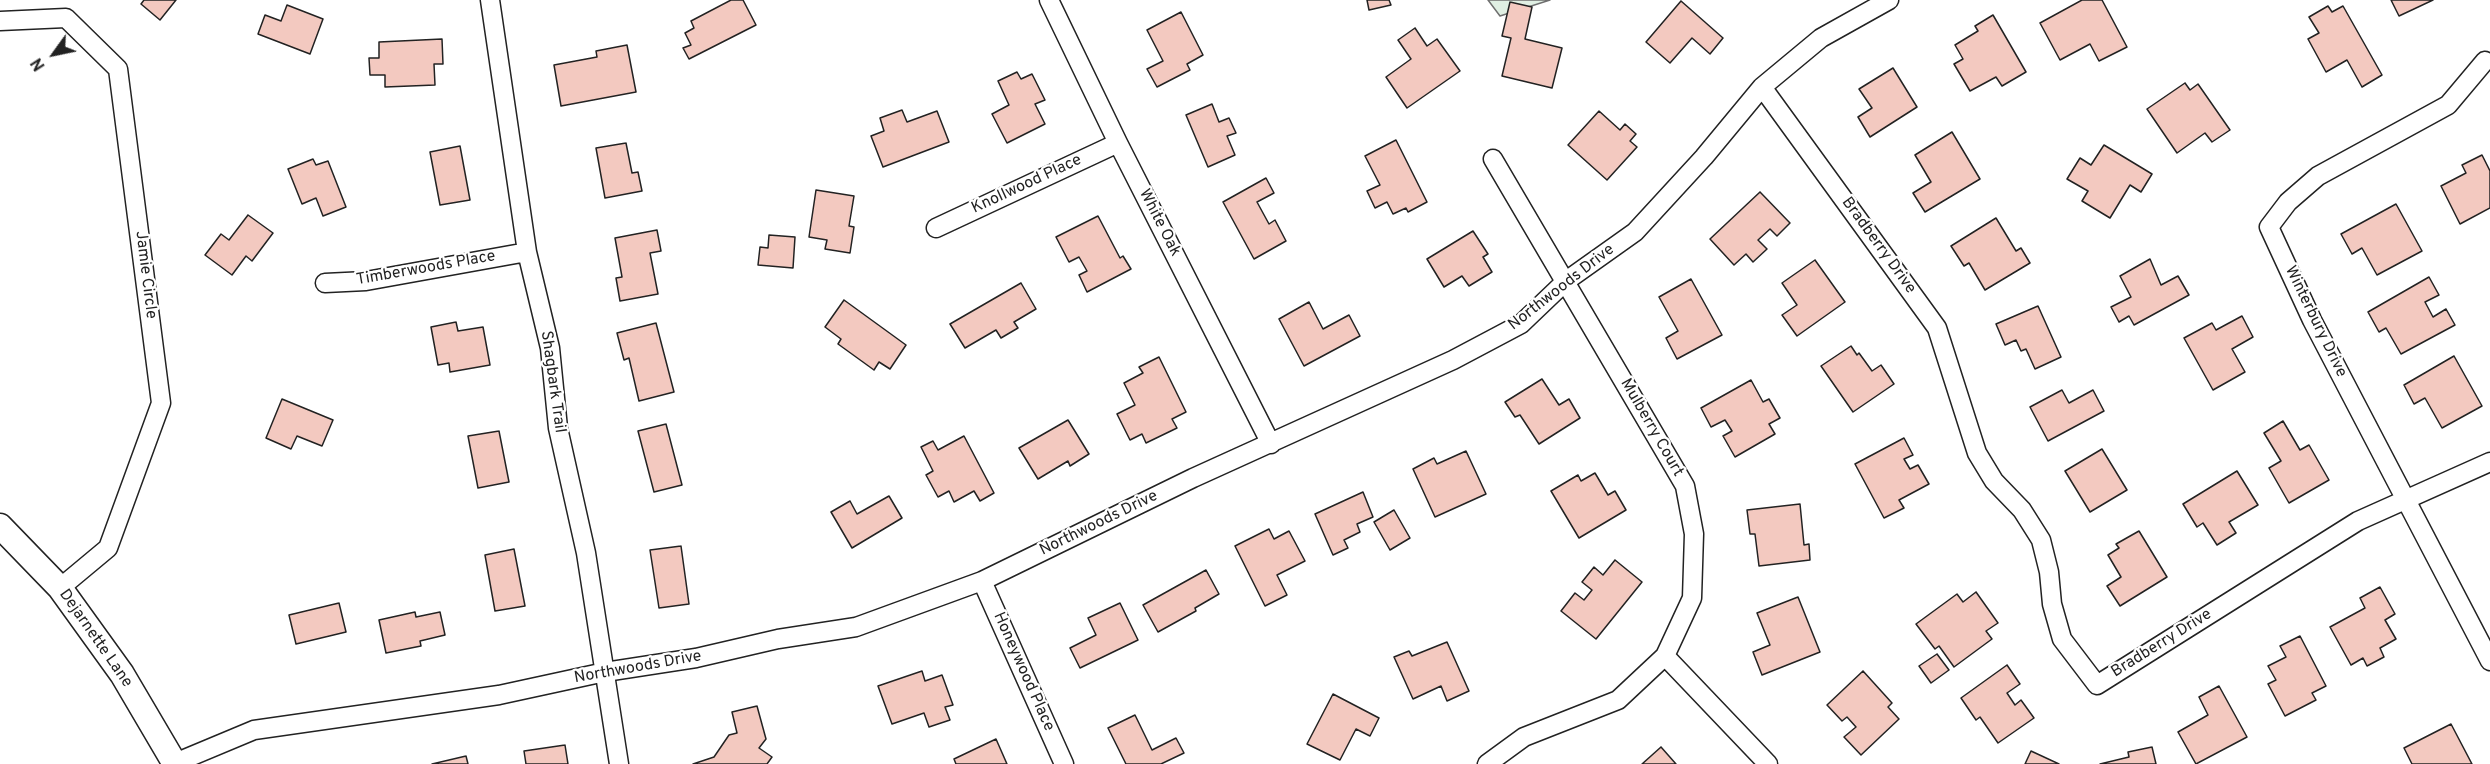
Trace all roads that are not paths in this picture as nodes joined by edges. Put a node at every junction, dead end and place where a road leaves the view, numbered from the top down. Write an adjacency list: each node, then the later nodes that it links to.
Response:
1 (490, 0): 10 (street, Shagbark Trail)
2 (1049, 0): 7 (street, White Oak)
3 (1889, 0): 6 (street, Northwoods Drive)
4 (0, 21): 18 (street, Jamie Circle)
5 (2485, 61): 15 (street, Winterbury Drive)
6 (1762, 87): 11 (street, Northwoods Drive); 15 (street, Bradberry Drive)
7 (1118, 143): 9 (street, Knollwood Place); 13 (street, White Oak)
8 (1493, 159): 11 (street, Mulberry Court)
9 (936, 228)
10 (527, 252): 12 (street, Timberwoods Place); 21 (street, Shagbark Trail)
11 (1566, 281): 13 (street, Northwoods Drive); 19 (street, Mulberry Court)
12 (325, 283)
13 (1271, 444): 17 (street, Northwoods Drive)
14 (2490, 462): 15 (street, Bradberry Drive)
15 (2408, 501): 20 (street, Winterbury Drive)
16 (0, 526): 18 (main road, Dejarnette Lane)
17 (982, 581): 21 (street, Northwoods Drive); 24 (street, Honeywood Place)
18 (60, 588): 22 (main road, Dejarnette Lane)
19 (1665, 656): 25 (street, Mulberry Court); 26 (street)
20 (2490, 662)
21 (605, 672): 22 (street, Northwoods Drive); 23 (street, Shagbark Trail)
22 (175, 764)
23 (619, 764)
24 (1064, 764)
25 (1487, 764)
26 (1768, 764)

